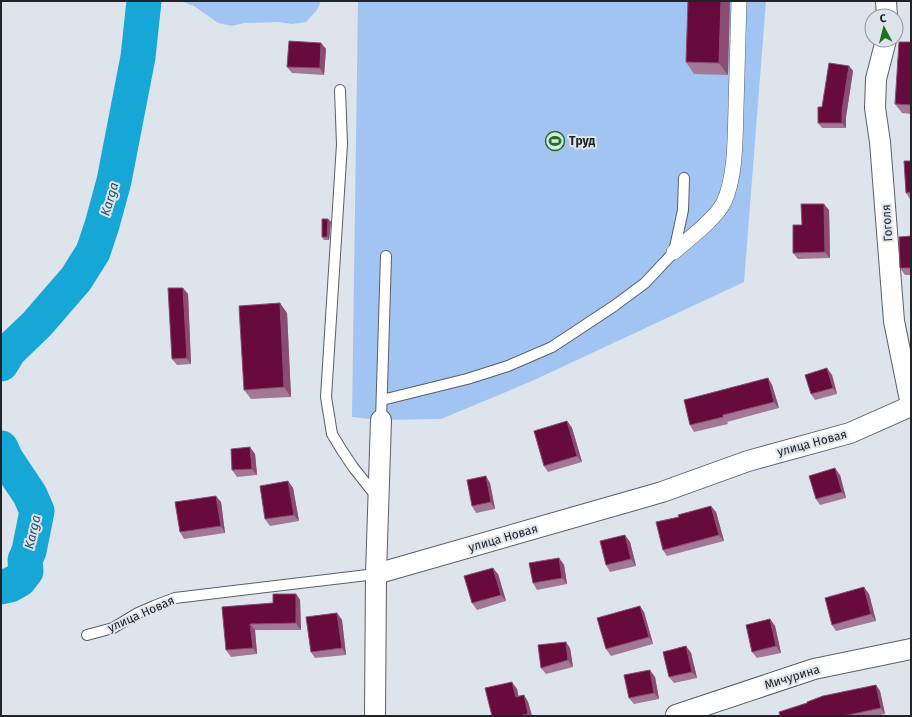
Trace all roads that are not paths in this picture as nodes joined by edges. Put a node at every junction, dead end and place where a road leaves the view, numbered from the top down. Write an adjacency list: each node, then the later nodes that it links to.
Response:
1 (739, 1): 5 (street)
2 (884, 48): 8 (street, Гоголя)
3 (340, 90): 10 (lane)
4 (684, 178): 5 (lane)
5 (674, 252): 7 (lane)
6 (386, 256): 7 (lane)
7 (382, 400): 9 (lane)
8 (911, 406): 11 (street, улица Новая)
9 (381, 420): 10 (street)
10 (379, 499): 11 (street)
11 (376, 574): 12 (lane, улица Новая); 15 (street)
12 (87, 635)
13 (911, 649): 14 (street, Мичурина)
14 (676, 715)
15 (375, 716)

